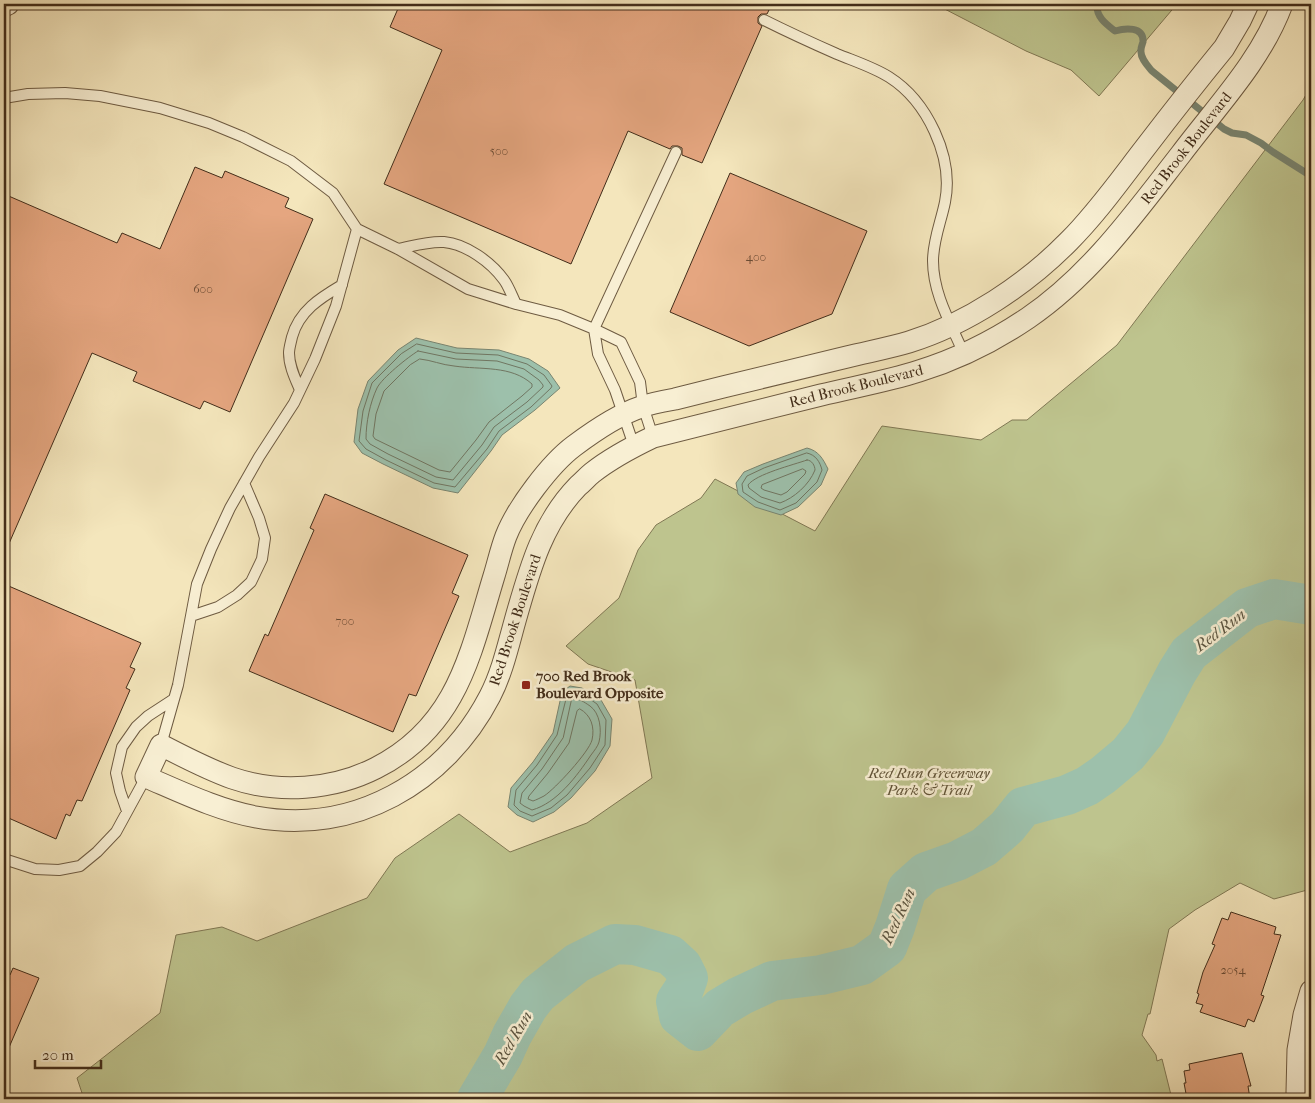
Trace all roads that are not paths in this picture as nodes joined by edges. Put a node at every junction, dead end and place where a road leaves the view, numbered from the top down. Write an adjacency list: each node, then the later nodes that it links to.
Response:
1 (8, 4): 4 (street)
2 (1248, 4): 12 (street, Red Brook Boulevard)
3 (1282, 4): 14 (street, Red Brook Boulevard)
4 (4, 6)
5 (764, 20): 12 (lane)
6 (4, 98): 8 (lane)
7 (676, 152): 13 (lane)
8 (357, 229): 9 (lane); 10 (lane)
9 (398, 249): 11 (lane); 11 (lane)
10 (342, 285): 15 (lane); 15 (lane)
11 (516, 304): 13 (lane)
12 (952, 325): 14 (lane); 16 (street, Red Brook Boulevard)
13 (594, 329): 16 (lane); 17 (lane)
14 (964, 354): 18 (street, Red Brook Boulevard)
15 (300, 390): 20 (lane)
16 (643, 406): 17 (street, Red Brook Boulevard); 18 (lane)
17 (623, 414): 19 (lane); 23 (street, Red Brook Boulevard)
18 (653, 436): 19 (street, Red Brook Boulevard)
19 (634, 446): 24 (street, Red Brook Boulevard)
20 (244, 483): 21 (lane); 21 (lane)
21 (191, 616): 22 (lane)
22 (174, 699): 23 (lane); 25 (lane)
23 (161, 745): 24 (street)
24 (146, 777): 25 (lane)
25 (127, 811): 26 (lane)
26 (4, 859)
27 (1311, 991): 28 (street)
28 (1298, 1099)

